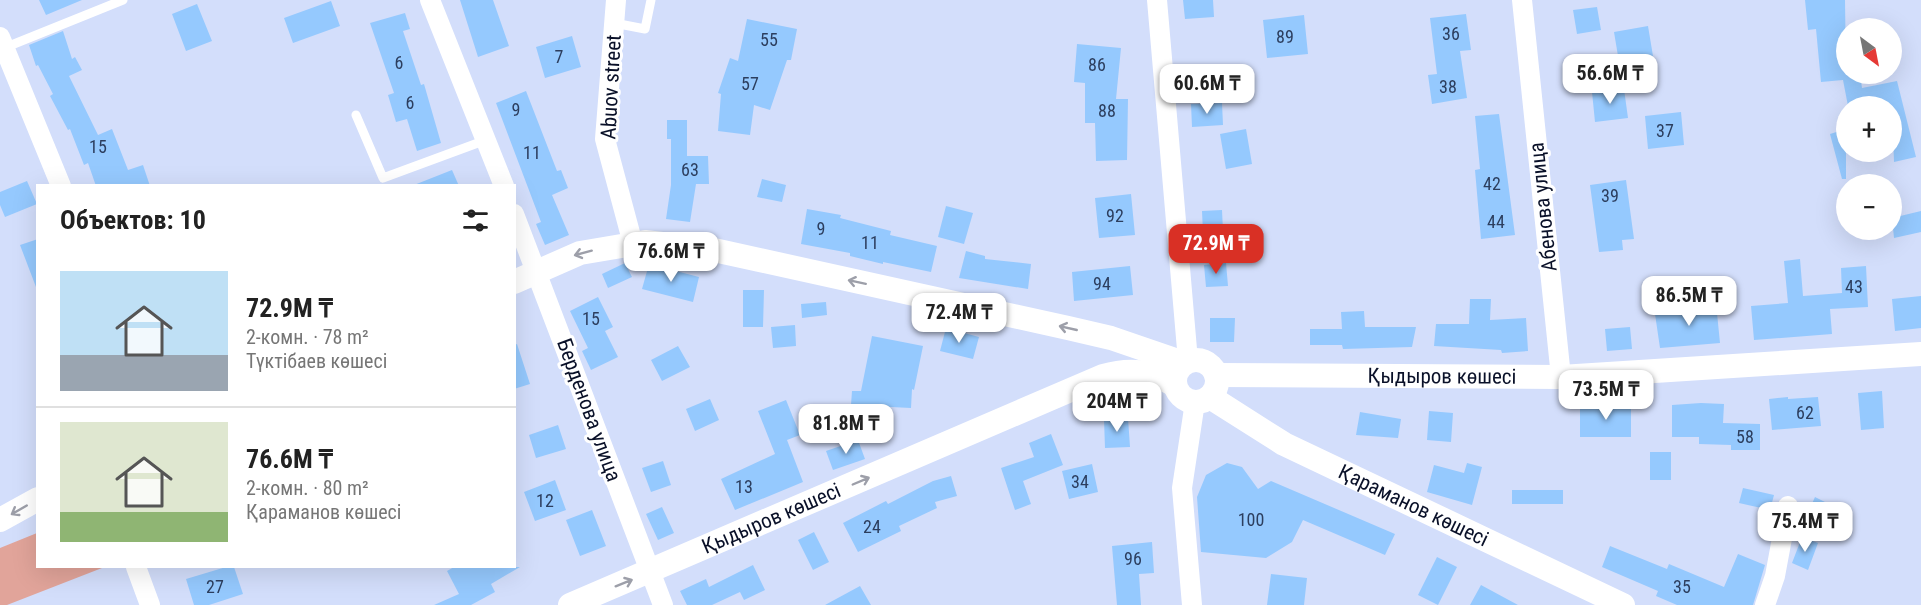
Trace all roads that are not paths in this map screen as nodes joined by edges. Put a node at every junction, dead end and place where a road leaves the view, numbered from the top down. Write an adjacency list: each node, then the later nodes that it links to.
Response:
1 (123, 0): 8 (lane)
2 (430, 0): 10 (street)
3 (616, 0): 7 (street, Abuov street)
4 (651, 0): 7 (lane)
5 (1157, 0): 19 (street)
6 (1522, 0): 21 (street, Абенова улица)
7 (614, 23): 14 (street, Abuov street)
8 (2, 43): 11 (street)
9 (356, 115): 10 (lane)
10 (486, 140): 12 (street)
11 (60, 184)
12 (503, 184)
13 (516, 219): 15 (street, Берденова улица)
14 (633, 244): 15 (street, one-way to 15); 17 (street, one-way to 14)
15 (537, 272): 16 (street); 28 (street, Берденова улица)
16 (516, 281)
17 (1111, 338): 19 (street); 20 (street)
18 (1921, 354): 21 (street, Қыдыров көшесі)
19 (1186, 362): 22 (street); 23 (street)
20 (1103, 376): 22 (street, Қыдыров көшесі); 28 (street, Қыдыров көшесі, one-way to 20)
21 (1561, 377): 23 (street, Қыдыров көшесі)
22 (1175, 385): 23 (street)
23 (1207, 391): 32 (street); 33 (street, Қараманов көшесі)
24 (36, 500): 26 (street, one-way to 26)
25 (1788, 506): 34 (street)
26 (0, 520)
27 (136, 568): 29 (street)
28 (649, 572): 30 (street, Қыдыров көшесі, one-way to 28); 31 (street, Берденова улица)
29 (150, 605)
30 (570, 605)
31 (663, 605)
32 (1192, 605)
33 (1623, 605)
34 (1765, 605)

